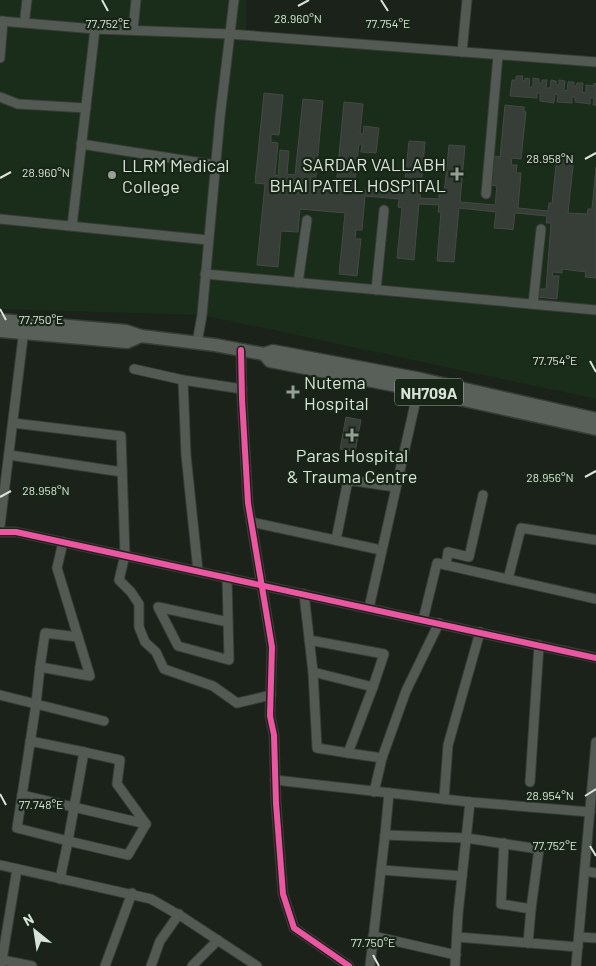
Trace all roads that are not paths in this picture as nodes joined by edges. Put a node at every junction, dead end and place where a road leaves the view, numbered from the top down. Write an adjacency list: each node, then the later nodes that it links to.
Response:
1 (27, 0): 5 (street)
2 (136, 0): 8 (street)
3 (234, 0): 9 (street)
4 (467, 0): 10 (street)
5 (25, 17)
6 (2, 21): 7 (street); 12 (street)
7 (95, 29): 8 (street); 15 (street)
8 (133, 30): 9 (street)
9 (229, 34): 10 (street); 17 (street)
10 (462, 52): 11 (street)
11 (498, 55): 13 (street); 18 (street)
12 (0, 58)
13 (596, 62)
14 (0, 97): 15 (street)
15 (86, 108): 16 (street)
16 (81, 144): 17 (street); 22 (street)
17 (215, 165): 24 (street)
18 (486, 194)
19 (384, 210): 27 (street)
20 (0, 219): 22 (street)
21 (307, 220): 26 (street)
22 (72, 226): 24 (street)
23 (541, 229): 28 (street)
24 (208, 240): 25 (street)
25 (205, 274): 26 (street); 33 (street)
26 (298, 283): 27 (street)
27 (376, 290): 28 (street)
28 (533, 304): 29 (street)
29 (596, 310)
30 (0, 320): 31 (highway, NH709A)
31 (24, 327): 32 (highway, NH709A); 33 (highway, NH709A); 40 (street)
32 (0, 331)
33 (197, 343): 34 (highway, NH709A)
34 (241, 350): 37 (highway, NH709A); 38 (street)
35 (134, 369): 36 (street)
36 (183, 380): 38 (street); 56 (street)
37 (419, 384): 39 (highway, NH709A); 41 (highway, NH709A); 44 (street)
38 (242, 389): 47 (street)
39 (596, 419)
40 (13, 423): 42 (street); 43 (street)
41 (596, 429)
42 (9, 455): 43 (street); 46 (street)
43 (122, 472): 54 (street)
44 (395, 487): 50 (street); 53 (street)
45 (483, 495): 55 (street)
46 (1, 512): 48 (street)
47 (252, 522): 50 (street); 59 (street)
48 (0, 526)
49 (0, 532): 52 (street)
50 (336, 540): 53 (street)
51 (596, 540): 58 (street)
52 (63, 542): 54 (street); 67 (street)
53 (381, 550): 62 (street)
54 (125, 555): 56 (street); 75 (street)
55 (446, 565): 58 (street); 63 (street)
56 (198, 571): 57 (street)
57 (227, 577): 59 (street); 64 (street)
58 (508, 579): 61 (street)
59 (262, 585): 60 (street); 75 (street)
60 (304, 594): 62 (street); 68 (street)
61 (596, 599)
62 (369, 608): 63 (street)
63 (423, 620): 65 (street)
64 (228, 622): 64 (street)
65 (439, 624): 66 (street); 82 (street)
66 (480, 632): 69 (street); 88 (street)
67 (78, 637): 71 (street); 71 (street)
68 (309, 640): 72 (street); 73 (street)
69 (539, 645): 70 (street); 84 (street)
70 (596, 658)
71 (40, 667): 76 (street)
72 (313, 672): 73 (street); 81 (street)
73 (373, 687): 81 (street)
74 (0, 695): 76 (street)
75 (271, 695): 83 (street)
76 (36, 704): 77 (street); 78 (street)
77 (104, 721)
78 (30, 741): 80 (street); 87 (street)
79 (596, 742): 91 (street)
80 (84, 752): 90 (street); 92 (street)
81 (348, 753): 82 (street)
82 (382, 758): 85 (street)
83 (275, 780): 85 (street); 121 (street)
84 (530, 782)
85 (374, 792): 86 (street)
86 (389, 793): 88 (street); 93 (street)
87 (22, 795): 90 (street); 95 (street)
88 (444, 799): 89 (street)
89 (470, 802): 91 (street); 94 (street)
90 (74, 807): 92 (street); 95 (street)
91 (590, 812): 100 (street)
92 (146, 824): 95 (street)
93 (385, 835): 94 (street); 99 (street)
94 (466, 838): 96 (street); 102 (street)
95 (68, 841): 103 (street)
96 (504, 844): 105 (street); 105 (street)
97 (0, 864): 98 (street)
98 (18, 869): 103 (street); 115 (street)
99 (381, 870): 102 (street); 107 (street)
100 (585, 871): 101 (street); 109 (street)
101 (596, 873)
102 (462, 876): 108 (street)
103 (60, 879): 104 (street)
104 (132, 893): 106 (street); 117 (street)
105 (531, 909): 112 (street)
106 (179, 914): 111 (street); 118 (street)
107 (374, 936): 114 (street); 122 (street)
108 (457, 937): 112 (street); 114 (street)
109 (579, 937): 110 (street); 113 (street)
110 (596, 938)
111 (218, 940): 119 (street); 120 (street)
112 (528, 943): 113 (street)
113 (578, 947): 124 (street)
114 (456, 955): 123 (street)
115 (1, 963): 116 (street)
116 (32, 966)
117 (105, 966)
118 (150, 966)
119 (192, 966)
120 (256, 966)
121 (349, 966)
122 (370, 966)
123 (455, 966)
124 (576, 966)

